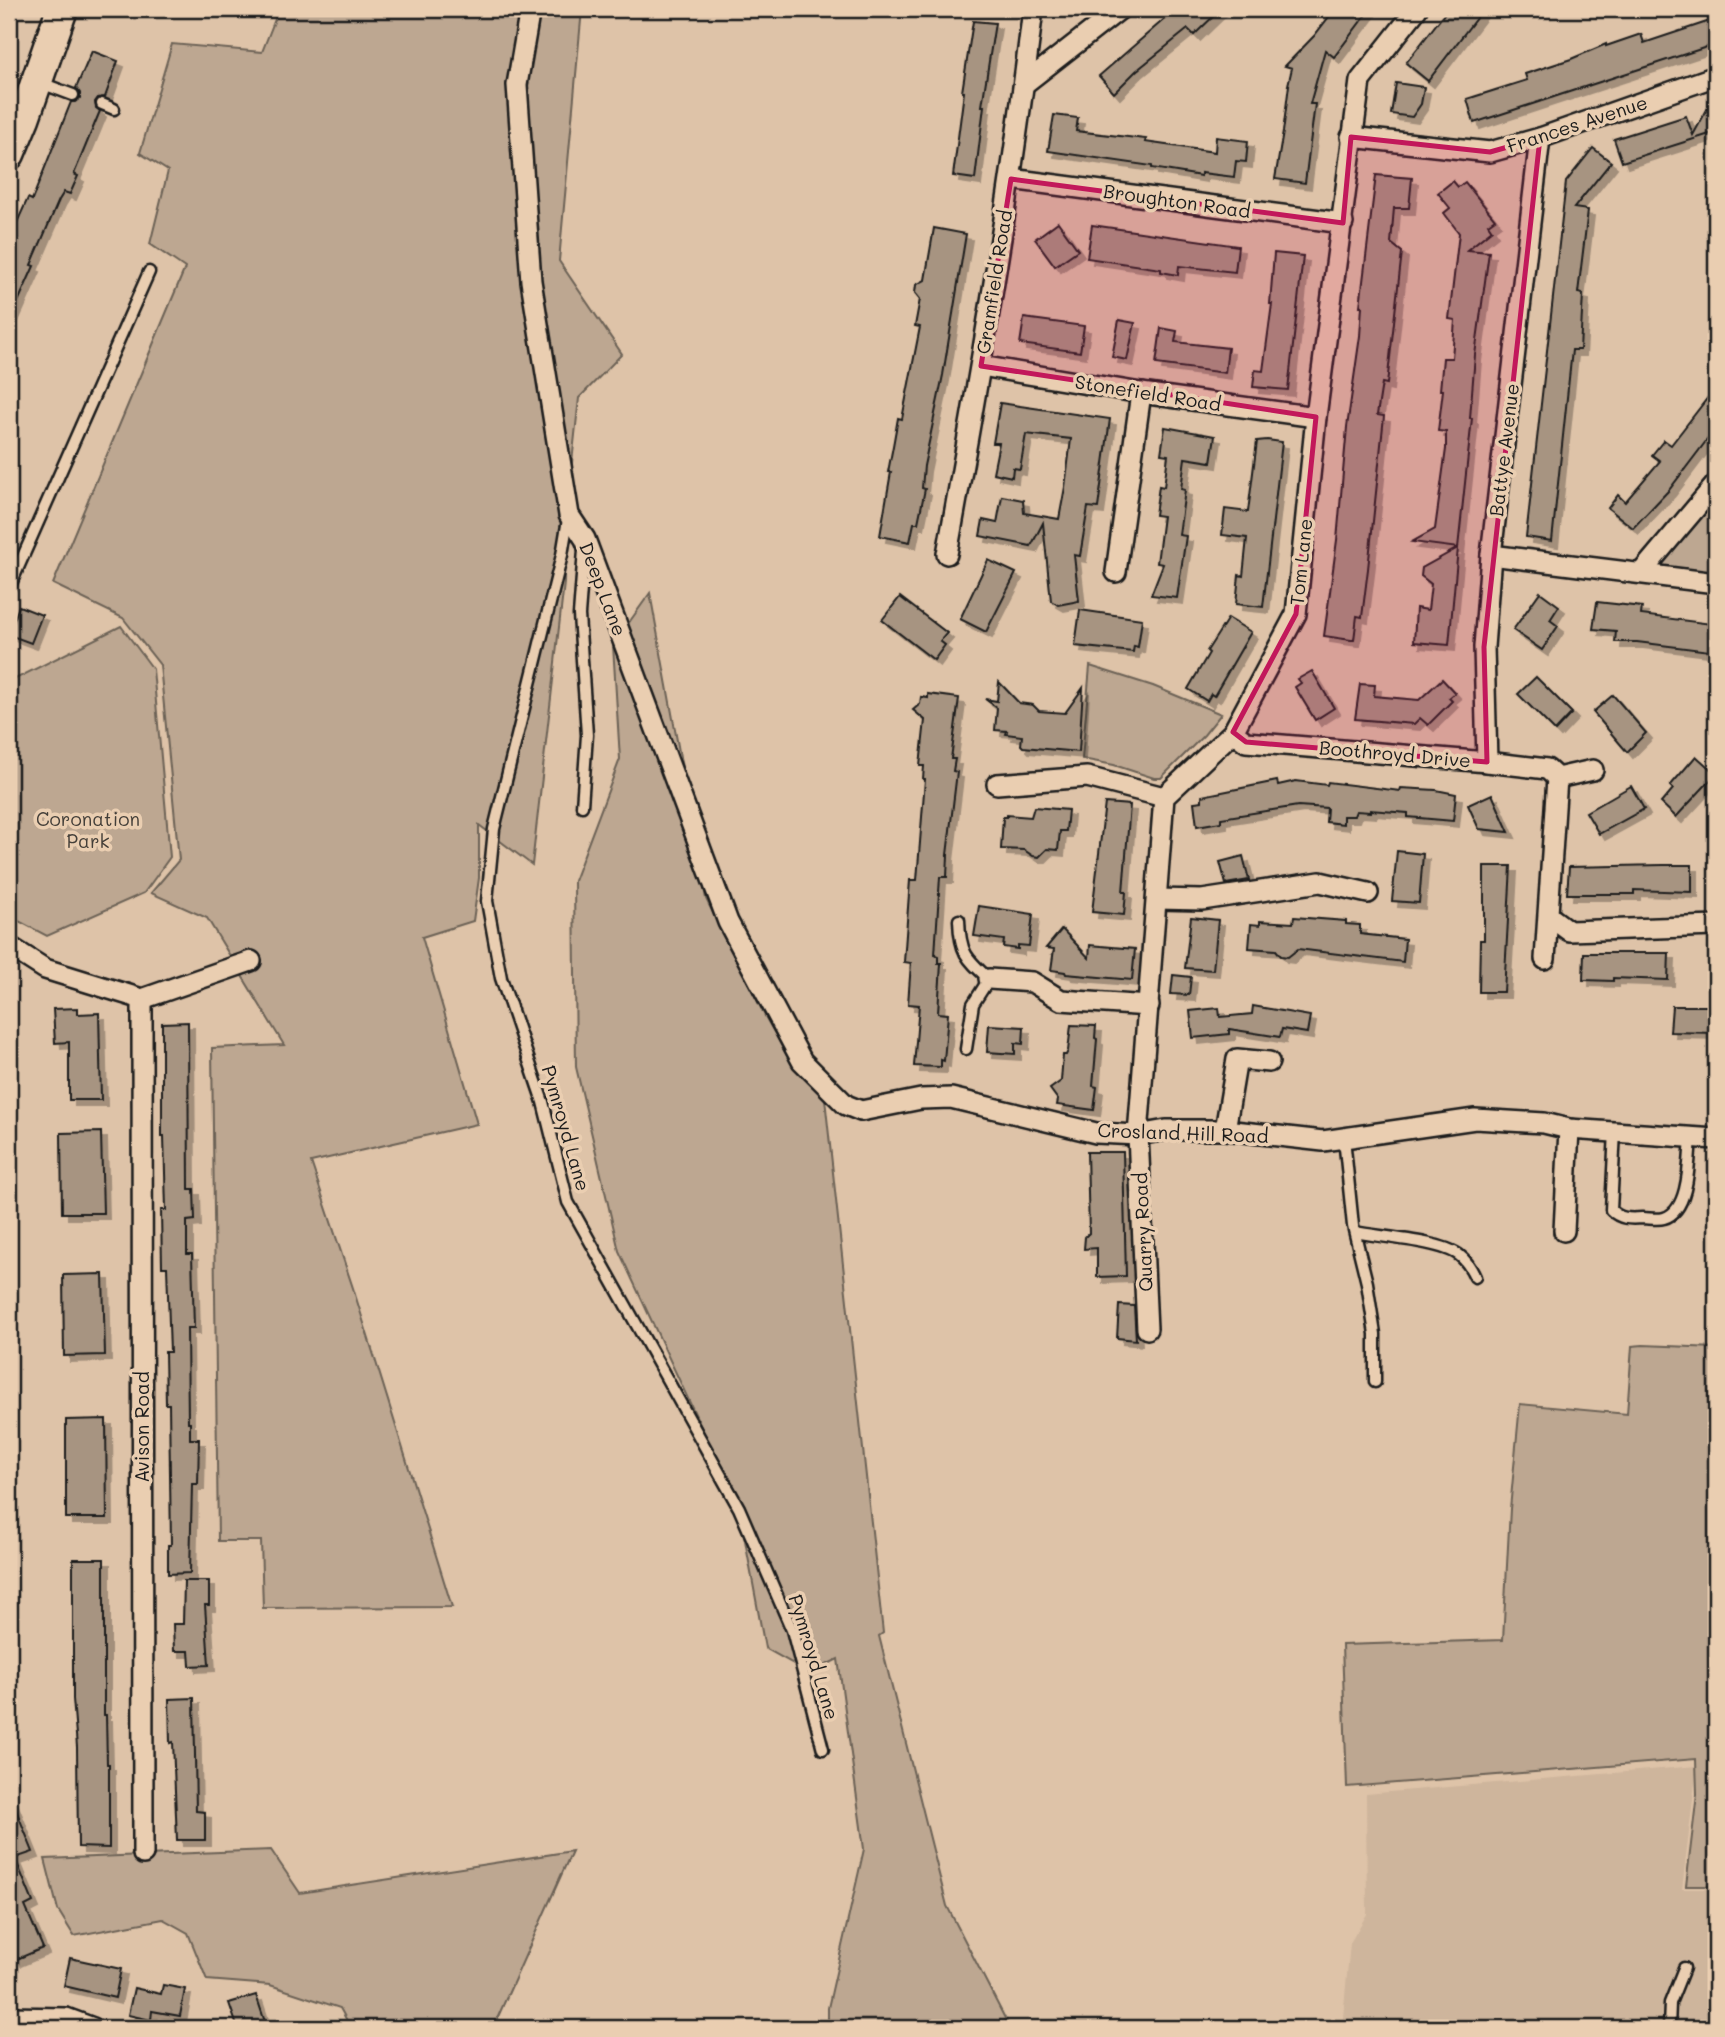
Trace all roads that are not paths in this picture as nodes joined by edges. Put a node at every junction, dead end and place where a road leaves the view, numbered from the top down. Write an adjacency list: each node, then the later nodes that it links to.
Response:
1 (62, 9): 7 (main road)
2 (530, 9): 22 (street, Deep Lane)
3 (1033, 9): 8 (street, Gramfield Road)
4 (1120, 9): 8 (street)
5 (1417, 9): 12 (street, Tom Lane)
6 (1716, 76): 13 (street, Frances Avenue)
7 (37, 82): 9 (lane); 14 (main road)
8 (1024, 84): 15 (street, Gramfield Road)
9 (73, 94)
10 (102, 104): 11 (lane)
11 (114, 109)
12 (1351, 136): 13 (street, Frances Avenue); 16 (street, Tom Lane)
13 (1540, 138): 25 (street, Battye Avenue)
14 (9, 154)
15 (1011, 179): 16 (street, Broughton Road); 18 (street, Gramfield Road)
16 (1343, 223): 20 (street, Tom Lane)
17 (149, 272): 29 (lane)
18 (981, 366): 19 (street, Stonefield Road); 24 (street, Gramfield Road)
19 (1140, 393): 20 (street, Stonefield Road); 26 (street)
20 (1315, 416): 30 (street, Tom Lane)
21 (1716, 484): 27 (street)
22 (569, 515): 23 (street, Deep Lane); 63 (lane, Pymroyd Lane)
23 (584, 539): 36 (lane); 50 (street, Deep Lane)
24 (947, 554)
25 (1491, 555): 27 (street); 31 (street, Battye Avenue)
26 (1116, 572)
27 (1641, 573): 28 (street)
28 (1716, 583)
29 (9, 588)
30 (1233, 732): 31 (street, Boothroyd Drive); 35 (street, Tom Lane)
31 (1487, 762): 33 (street, Boothroyd Drive)
32 (1593, 770): 33 (street)
33 (1557, 778): 39 (street)
34 (997, 784): 35 (street)
35 (1164, 797): 38 (street)
36 (582, 806)
37 (1368, 893): 38 (street)
38 (1157, 899): 47 (street)
39 (1549, 916): 41 (street); 43 (street)
40 (960, 920): 45 (lane)
41 (1716, 926)
42 (9, 946): 46 (street)
43 (1545, 960)
44 (251, 961): 46 (street)
45 (989, 979): 47 (street); 48 (lane)
46 (142, 999): 64 (street, Avison Road)
47 (1149, 1006): 54 (street)
48 (966, 1049)
49 (1269, 1062): 52 (street)
50 (861, 1111): 54 (street, Crosland Hill Road)
51 (1569, 1129): 53 (street, Crosland Hill Road); 56 (street, Crosland Hill Road); 58 (street)
52 (1225, 1130): 54 (street, Crosland Hill Road); 56 (street, Crosland Hill Road)
53 (1615, 1131): 55 (street, Crosland Hill Road); 55 (lane)
54 (1138, 1135): 61 (street, Quarry Road)
55 (1691, 1137): 57 (street, Crosland Hill Road)
56 (1343, 1138): 59 (lane)
57 (1716, 1139)
58 (1564, 1231)
59 (1355, 1232): 60 (lane); 62 (lane)
60 (1475, 1277)
61 (1147, 1329)
62 (1376, 1382)
63 (823, 1749)
64 (143, 1854)
65 (1684, 1968): 68 (lane)
66 (9, 2017): 67 (street)
67 (93, 2028)
68 (1669, 2028)

